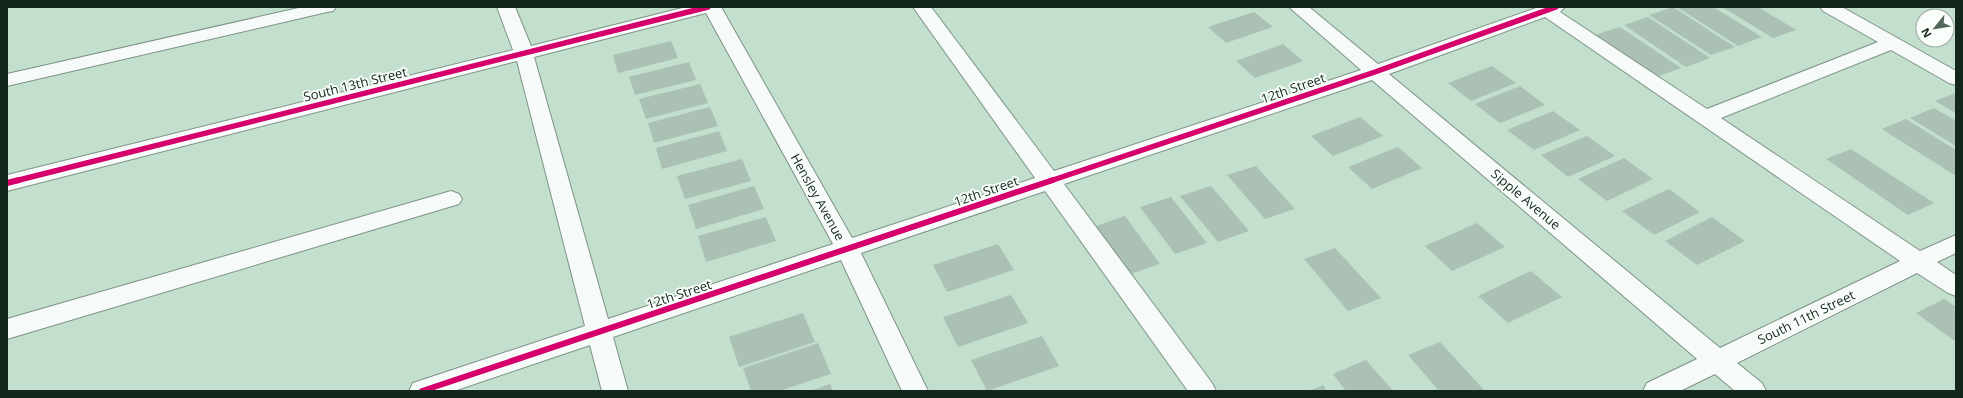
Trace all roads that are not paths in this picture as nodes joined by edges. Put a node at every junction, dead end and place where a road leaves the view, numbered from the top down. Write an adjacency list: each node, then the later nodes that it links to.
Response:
1 (327, 7): 13 (street)
2 (506, 7): 10 (street)
3 (708, 7): 10 (street, South 13th Street)
4 (712, 7): 19 (street, Hensley Avenue)
5 (922, 7): 15 (street)
6 (1298, 7): 11 (street, Sipple Avenue)
7 (1829, 7): 9 (street)
8 (1538, 10): 11 (street, 12th Street); 14 (street)
9 (1893, 43): 12 (street); 14 (street)
10 (524, 53): 16 (street, South 13th Street); 23 (street)
11 (1375, 72): 15 (street, 12th Street); 24 (street, Sipple Avenue)
12 (1956, 79)
13 (7, 80)
14 (1705, 117): 20 (street)
15 (1051, 181): 19 (street, 12th Street); 28 (street)
16 (7, 183)
17 (451, 199): 22 (street)
18 (1956, 243): 20 (street, South 11th Street)
19 (847, 249): 23 (street, 12th Street); 27 (street, Hensley Avenue)
20 (1920, 261): 21 (street); 24 (street, South 11th Street)
21 (1956, 287)
22 (7, 330)
23 (600, 332): 25 (street, 12th Street); 26 (street)
24 (1717, 361): 29 (street, South 11th Street); 30 (street, Sipple Avenue)
25 (422, 391)
26 (615, 391)
27 (915, 391)
28 (1203, 391)
29 (1656, 391)
30 (1753, 391)

